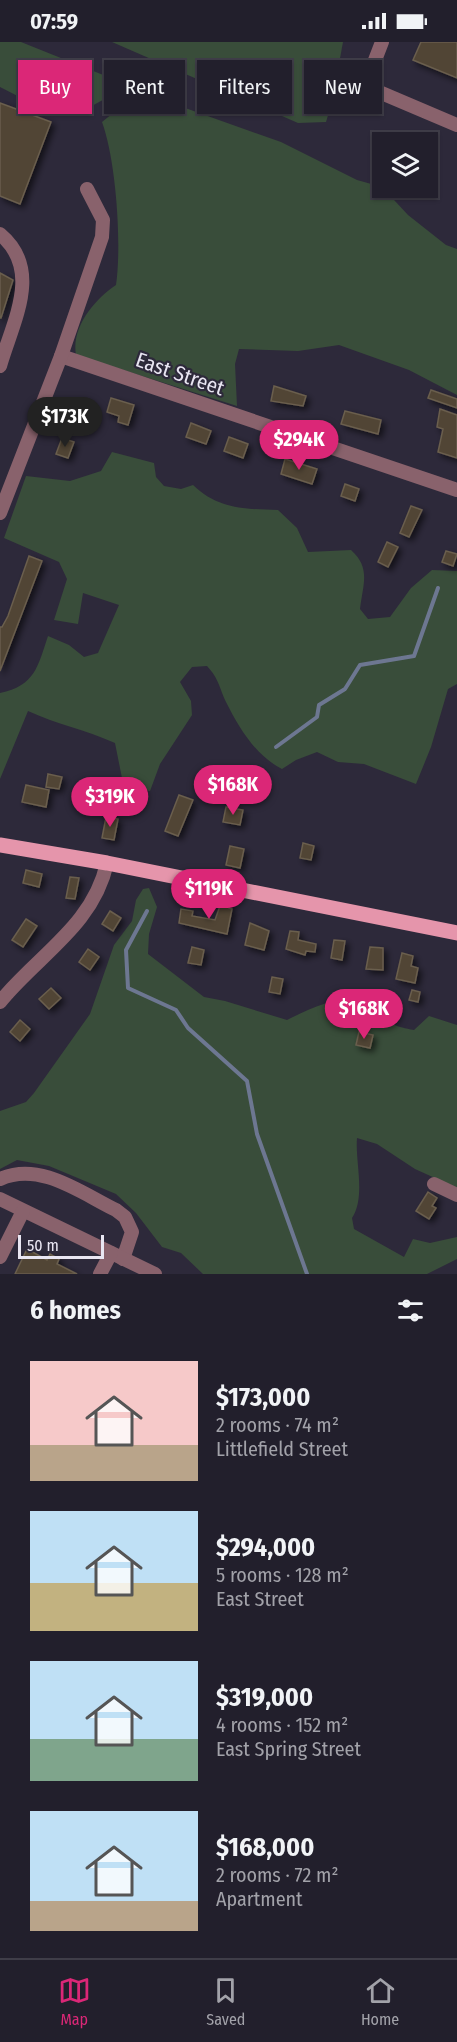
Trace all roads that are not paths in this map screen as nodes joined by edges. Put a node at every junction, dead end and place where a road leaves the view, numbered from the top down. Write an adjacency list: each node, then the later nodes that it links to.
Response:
1 (382, 42): 2 (street)
2 (457, 125)
3 (87, 189): 5 (street)
4 (0, 234): 6 (street)
5 (61, 356): 7 (street, East Street); 8 (street)
6 (0, 366)
7 (457, 490)
8 (0, 513)
9 (0, 844): 10 (main road)
10 (107, 863): 11 (main road); 12 (street)
11 (457, 933)
12 (0, 1002)
13 (0, 1179): 18 (street)
14 (434, 1184): 15 (street)
15 (457, 1195)
16 (0, 1199): 17 (street)
17 (23, 1210): 18 (street); 19 (street)
18 (117, 1256): 20 (street); 21 (street)
19 (0, 1257)
20 (100, 1274)
21 (155, 1274)

